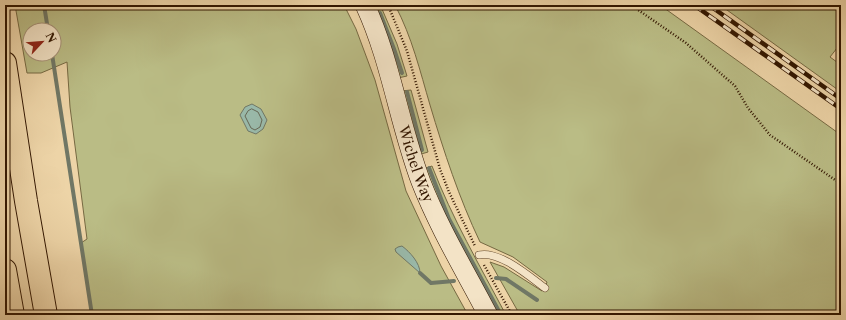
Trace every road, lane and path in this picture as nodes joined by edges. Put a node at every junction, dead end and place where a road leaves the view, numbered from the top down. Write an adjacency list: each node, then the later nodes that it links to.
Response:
1 (365, 5): 11 (street, Wichel Way)
2 (388, 5): 6 (path)
3 (631, 5): 5 (path)
4 (5, 63): 10 (highway)
5 (841, 184)
6 (479, 255): 8 (lane); 12 (path)
7 (5, 270): 9 (highway)
8 (545, 288)
9 (13, 315)
10 (46, 315)
11 (488, 315)
12 (512, 315)

